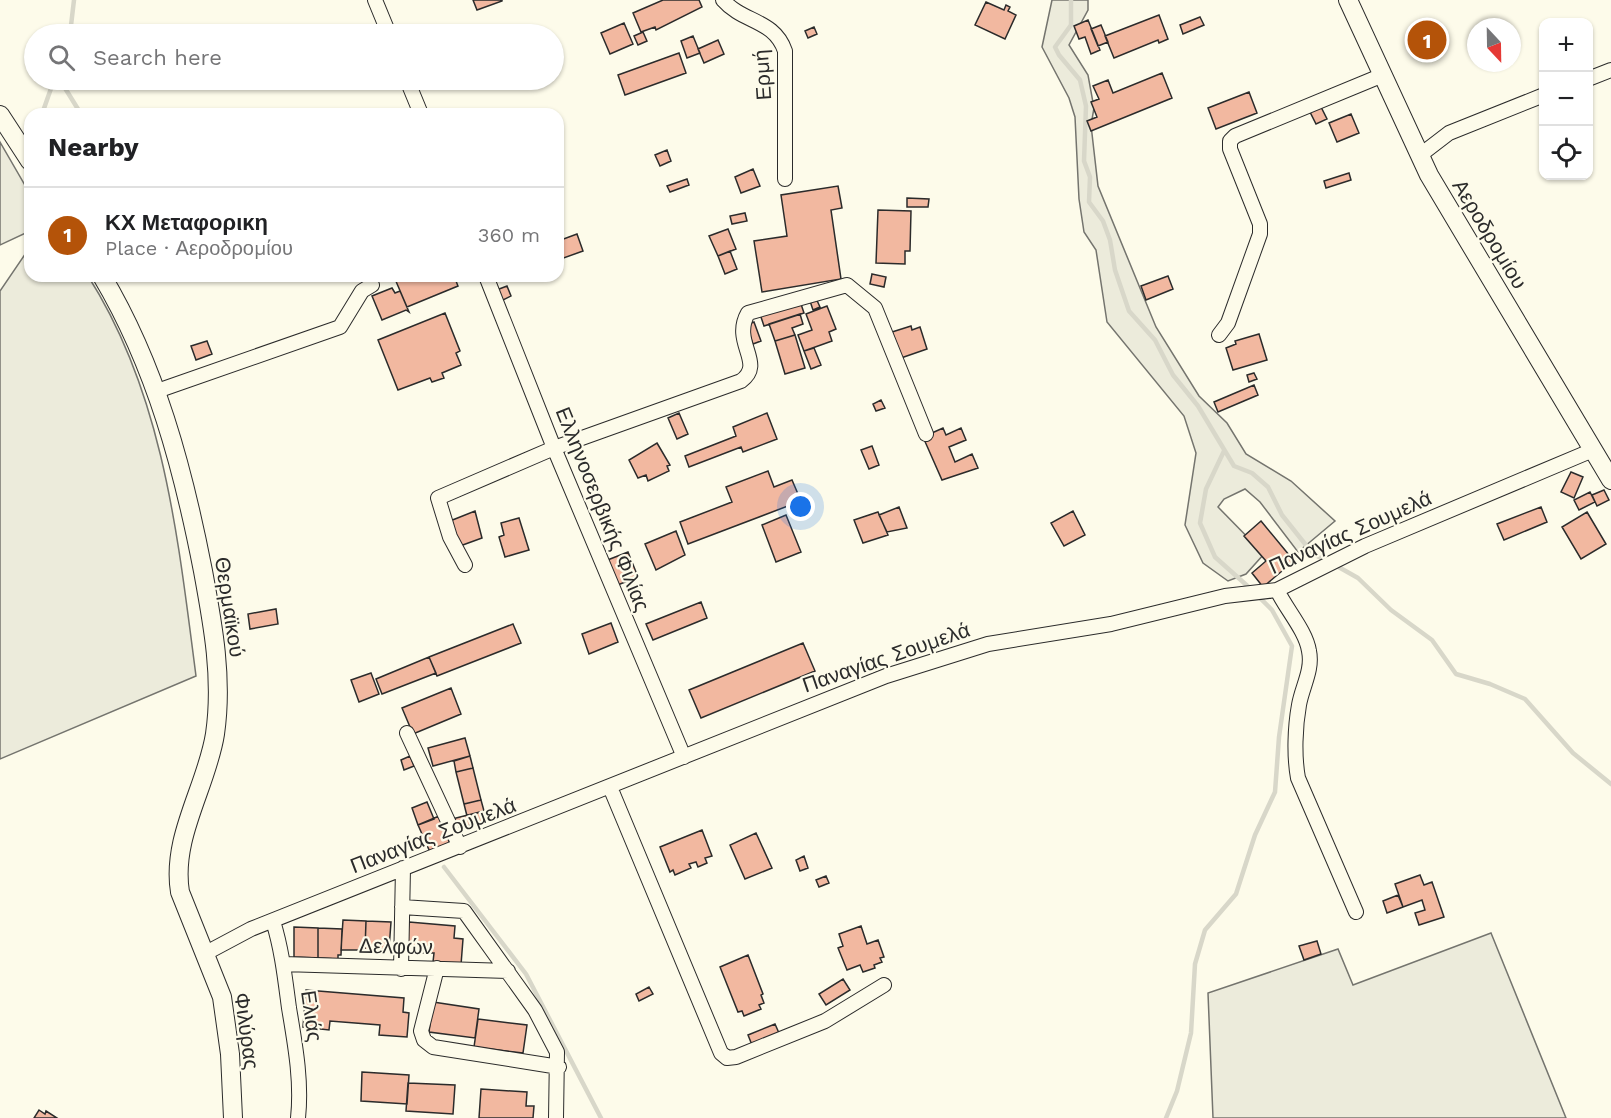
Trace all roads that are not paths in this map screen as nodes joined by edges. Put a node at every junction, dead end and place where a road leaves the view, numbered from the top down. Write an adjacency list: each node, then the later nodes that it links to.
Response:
1 (375, 0): 4 (street)
2 (723, 0): 14 (street, Ερμή)
3 (1348, 0): 6 (street, Αεροδρομίου)
4 (385, 24)
5 (1611, 70): 7 (street)
6 (1383, 75): 13 (street, Αεροδρομίου); 18 (street)
7 (1593, 76)
8 (411, 90): 10 (street)
9 (1539, 97): 13 (street)
10 (419, 108)
11 (0, 115): 12 (street)
12 (24, 152)
13 (1419, 156): 22 (street, Αεροδρομίου)
14 (786, 179)
15 (105, 282): 19 (street, Θερμαϊκού)
16 (488, 282): 21 (street, Ελληνοσερβικής Φιλίας)
17 (372, 285): 19 (street)
18 (1219, 336)
19 (157, 391): 34 (street, Θερμαϊκού)
20 (926, 434): 21 (street)
21 (555, 448): 24 (street); 27 (street, Ελληνοσερβικής Φιλίας)
22 (1593, 450): 23 (street, Αεροδρομίου); 25 (street, Παναγίας Σουμελά)
23 (1611, 480)
24 (465, 565)
25 (1270, 591): 27 (street, Παναγίας Σουμελά); 32 (street)
26 (407, 733): 29 (street)
27 (684, 757): 28 (street, Παναγίας Σουμελά)
28 (610, 787): 29 (street, Παναγίας Σουμελά); 39 (street)
29 (460, 847): 30 (street, Παναγίας Σουμελά)
30 (403, 868): 31 (street); 33 (street, Παναγίας Σουμελά)
31 (402, 907): 37 (street); 38 (street)
32 (1356, 912)
33 (273, 921): 34 (street, Παναγίας Σουμελά); 35 (street, Ελιάς)
34 (206, 953): 41 (street, Φιλύρας)
35 (283, 964): 37 (street, Δελφών); 42 (street, Ελιάς)
36 (437, 968): 37 (street, Δελφών); 38 (street, Δελφών); 40 (street)
37 (401, 969)
38 (508, 971): 40 (street)
39 (884, 985)
40 (559, 1067): 44 (street)
41 (233, 1118)
42 (298, 1118): 43 (street)
43 (306, 1118)
44 (556, 1118)

